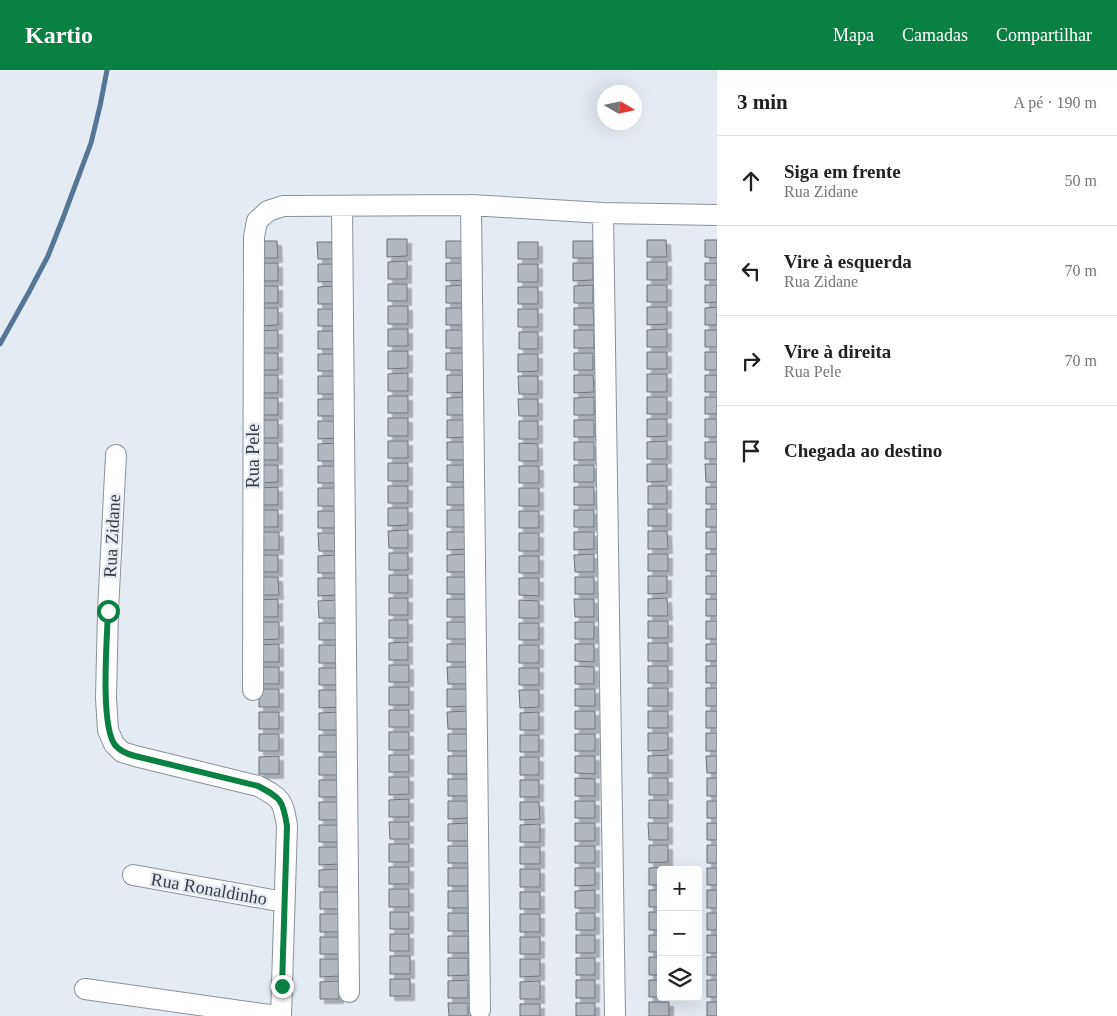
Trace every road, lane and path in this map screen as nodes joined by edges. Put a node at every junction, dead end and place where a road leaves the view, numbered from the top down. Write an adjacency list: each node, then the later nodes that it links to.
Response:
1 (471, 205): 2 (street); 3 (street); 11 (street)
2 (342, 206): 6 (street, Rua Pele); 10 (street)
3 (603, 213): 4 (street); 13 (street)
4 (717, 215)
5 (116, 455): 8 (street, Rua Zidane)
6 (253, 690)
7 (133, 875): 8 (street, Rua Ronaldinho)
8 (284, 902): 12 (street)
9 (85, 989): 12 (street)
10 (349, 992)
11 (480, 1010)
12 (279, 1016)
13 (615, 1016)

